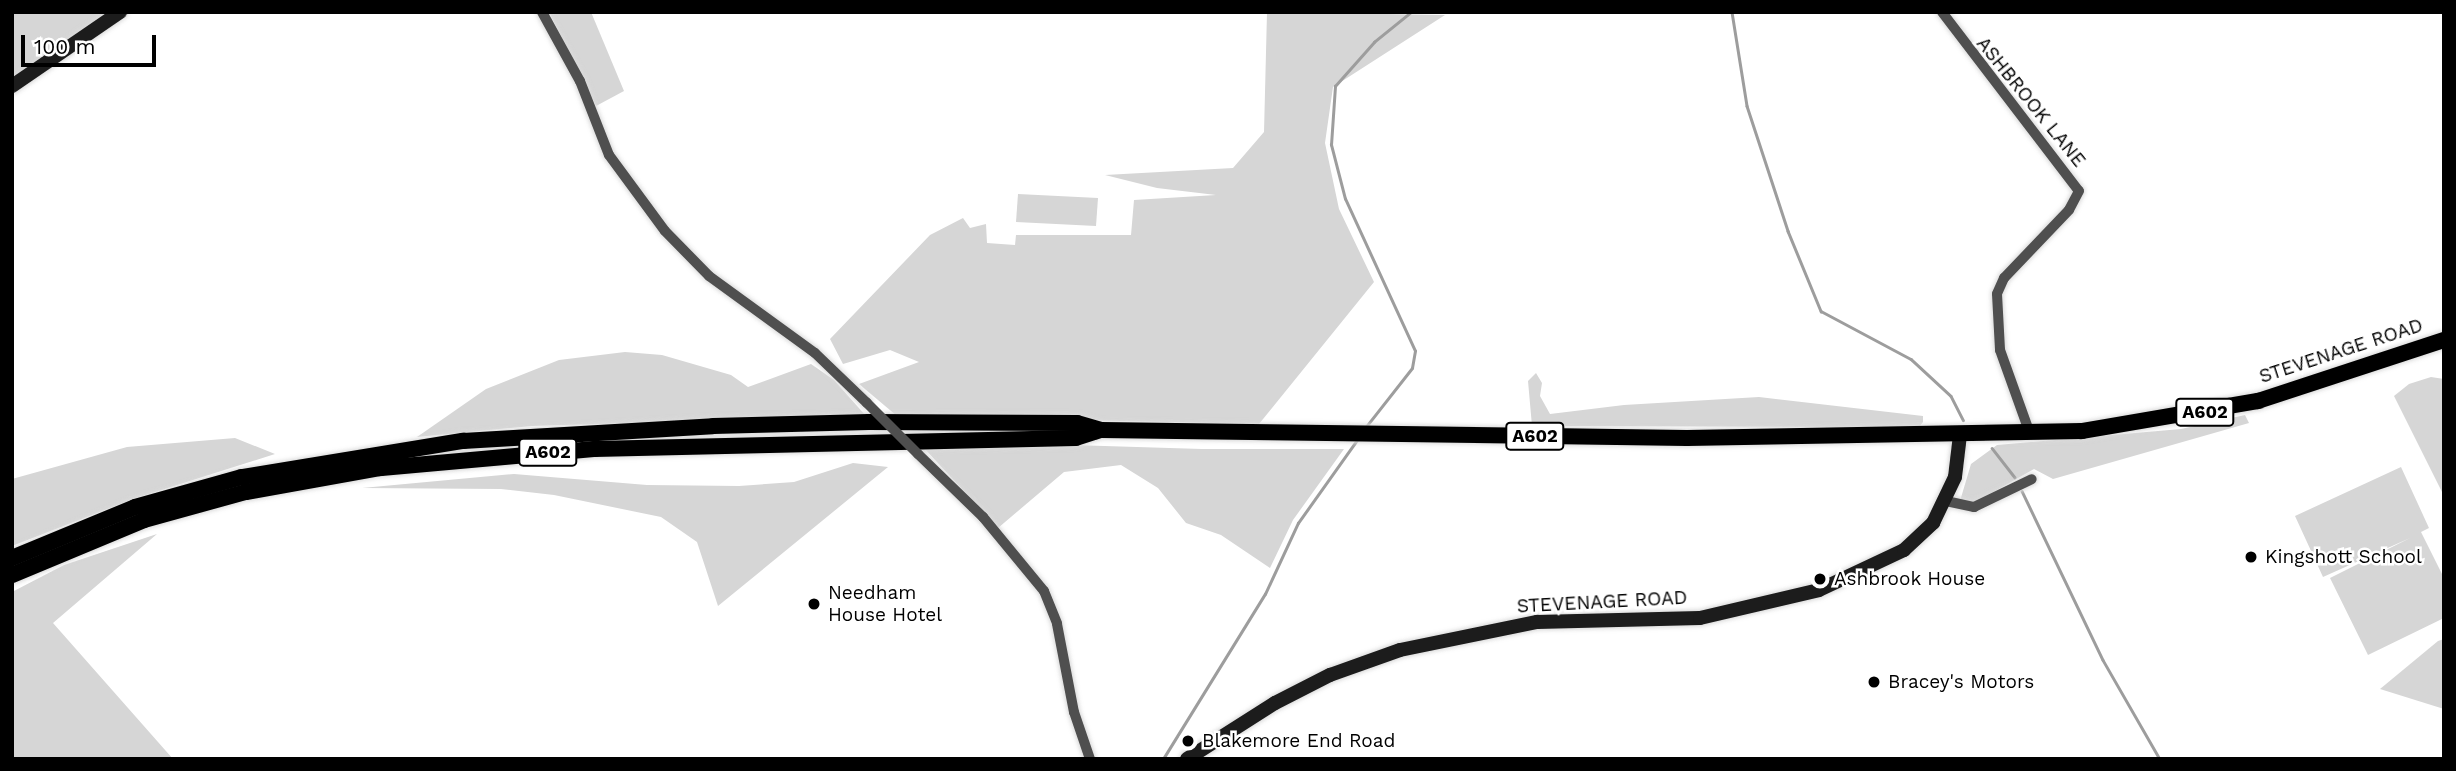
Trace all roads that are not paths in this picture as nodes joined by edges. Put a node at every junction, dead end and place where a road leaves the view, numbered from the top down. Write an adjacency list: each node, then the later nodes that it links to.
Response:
1 (120, 12): 4 (street)
2 (542, 12): 13 (street, bridge)
3 (1942, 12): 7 (street, ASHBROOK LANE)
4 (12, 86)
5 (2444, 340): 7 (main road, STEVENAGE ROAD / A602)
6 (1101, 430): 8 (main road, STEVENAGE ROAD / A602); 11 (main road, A602); 12 (main road, A602)
7 (2030, 433): 8 (main road, STEVENAGE ROAD / A602)
8 (1960, 436): 10 (street, STEVENAGE ROAD)
9 (2032, 479): 10 (street)
10 (1947, 501): 14 (street, STEVENAGE ROAD)
11 (12, 558)
12 (12, 576)
13 (1090, 759)
14 (1187, 759)

